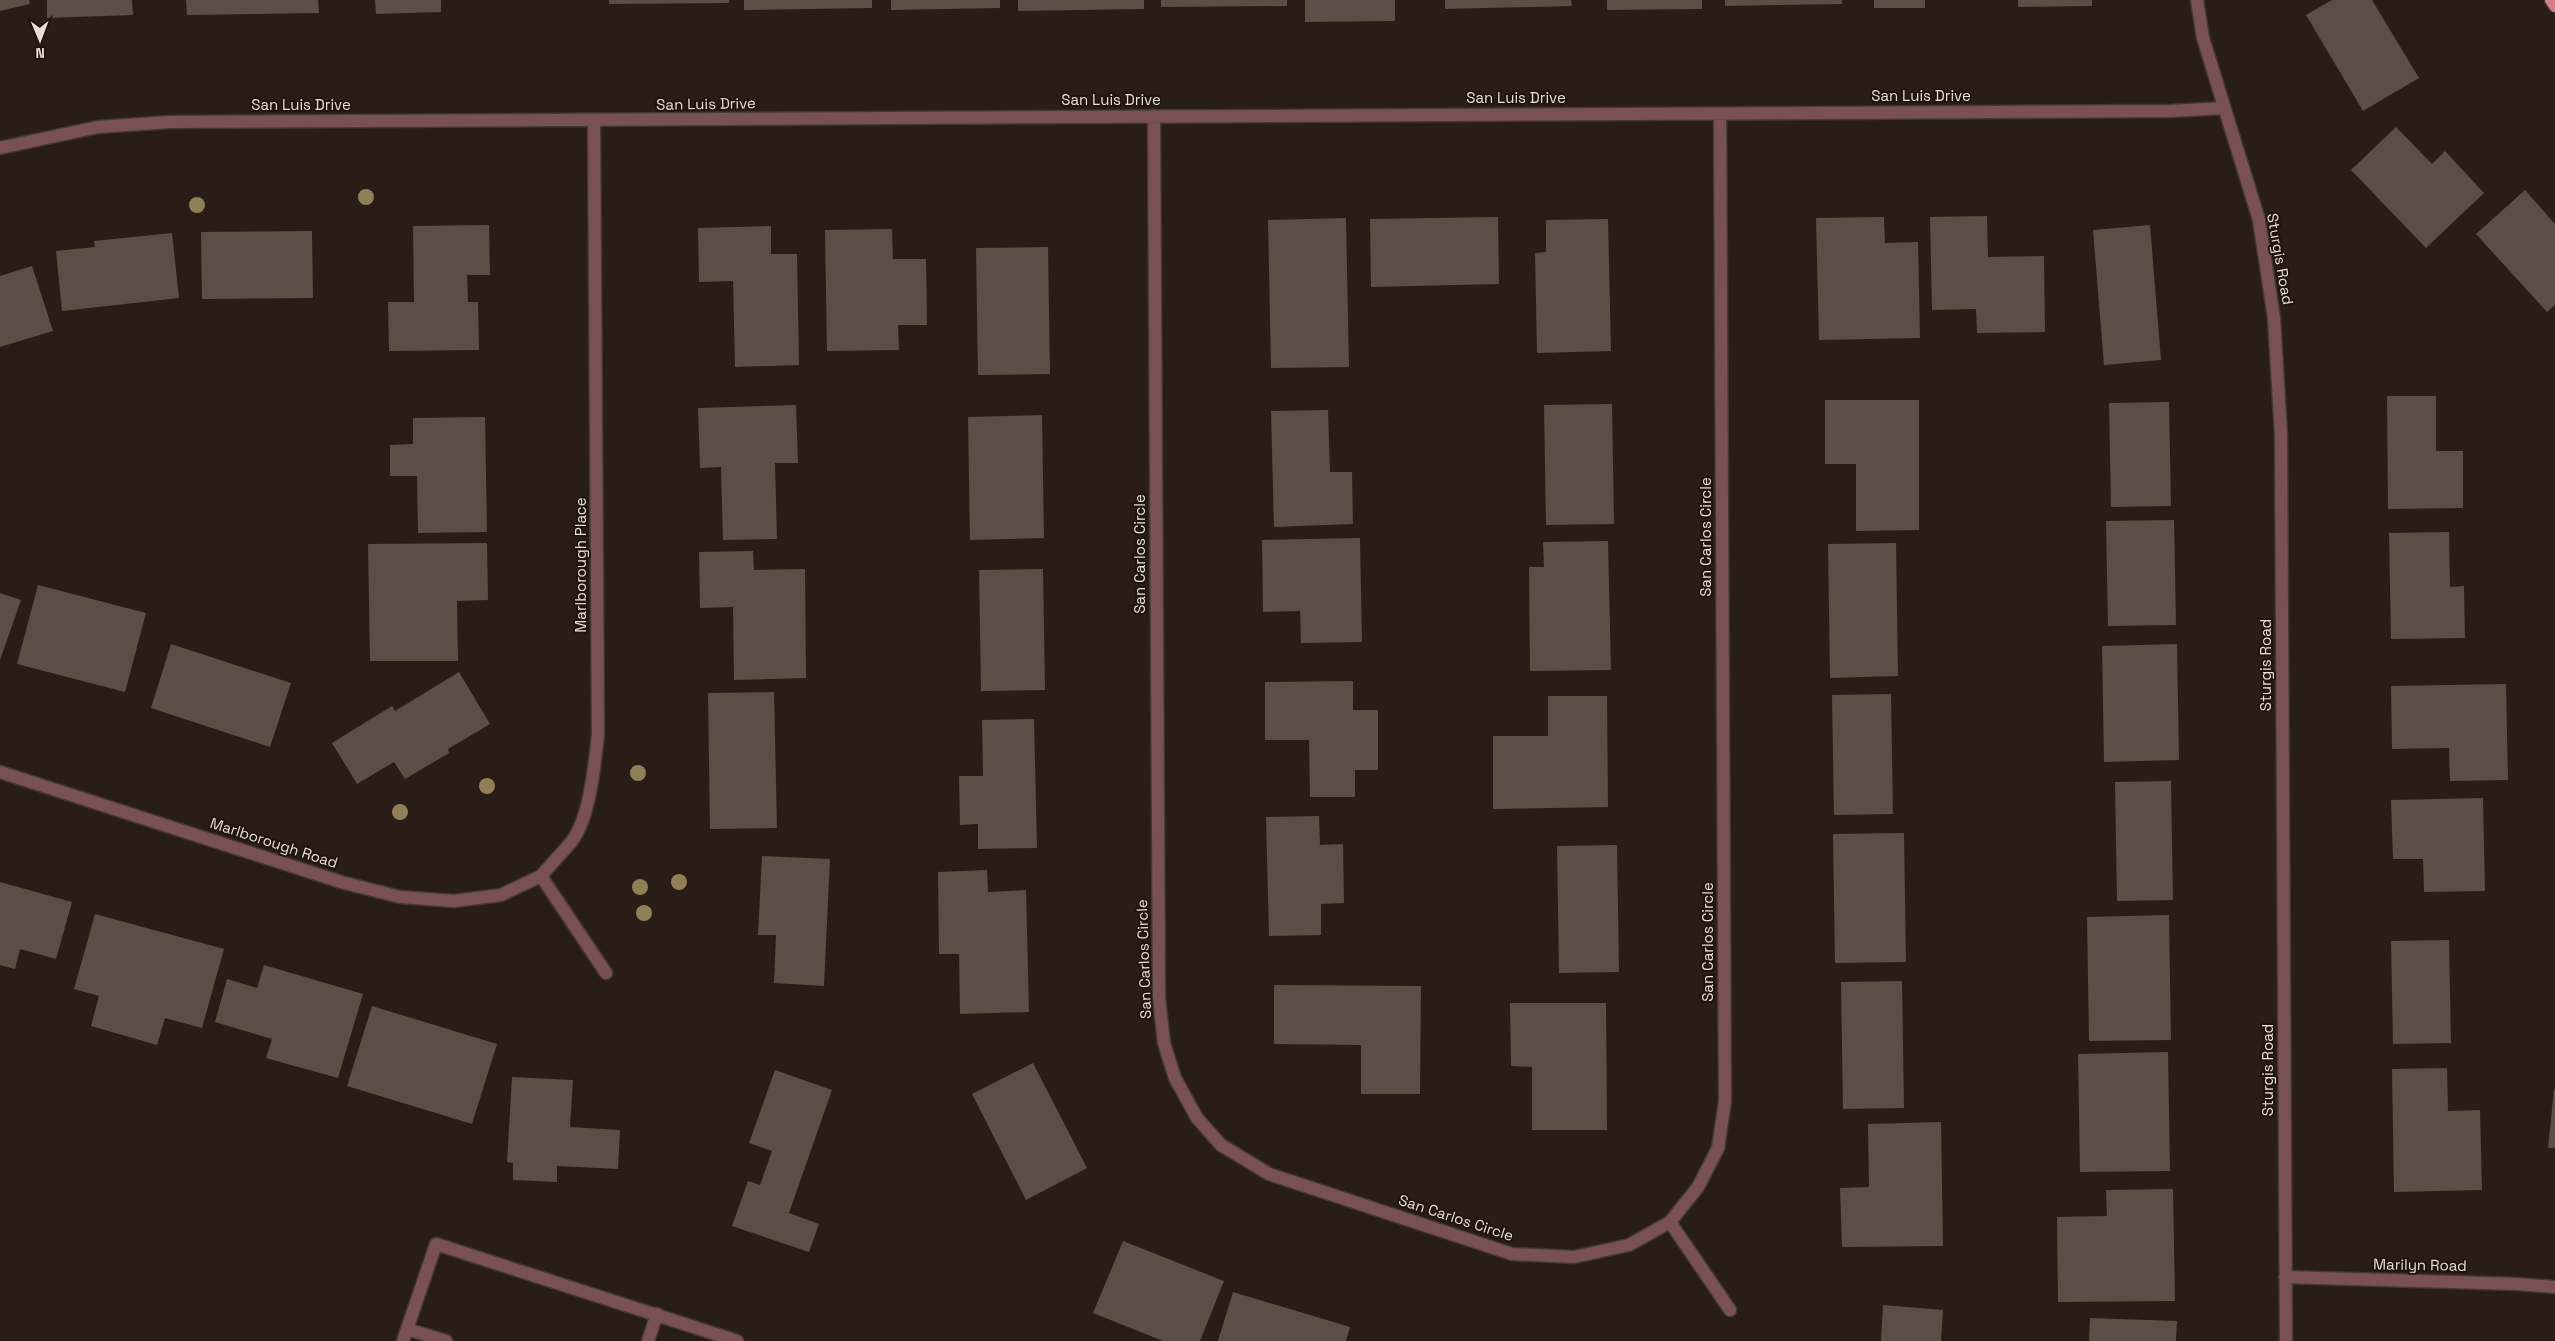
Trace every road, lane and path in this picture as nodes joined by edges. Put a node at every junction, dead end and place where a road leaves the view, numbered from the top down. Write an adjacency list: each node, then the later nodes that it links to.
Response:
1 (2197, 0): 4 (street, Sturgis Road)
2 (2551, 0): 3 (main road)
3 (2555, 6)
4 (2224, 108): 5 (street, San Luis Drive); 13 (street, Sturgis Road)
5 (1720, 114): 6 (street, San Luis Drive); 12 (street, San Carlos Circle)
6 (1154, 116): 7 (street, San Luis Drive); 12 (street, San Carlos Circle)
7 (594, 121): 8 (street, San Luis Drive); 10 (street, Marlborough Place)
8 (0, 148)
9 (0, 772): 10 (street, Marlborough Road)
10 (540, 876): 11 (street)
11 (606, 973)
12 (1670, 1222): 15 (street)
13 (2285, 1277): 14 (street, Marilyn Road); 21 (street, Sturgis Road)
14 (2555, 1287)
15 (1730, 1310)
16 (657, 1314): 17 (street); 19 (street); 20 (street)
17 (405, 1335): 18 (street)
18 (446, 1341)
19 (648, 1341)
20 (737, 1341)
21 (2286, 1341)

